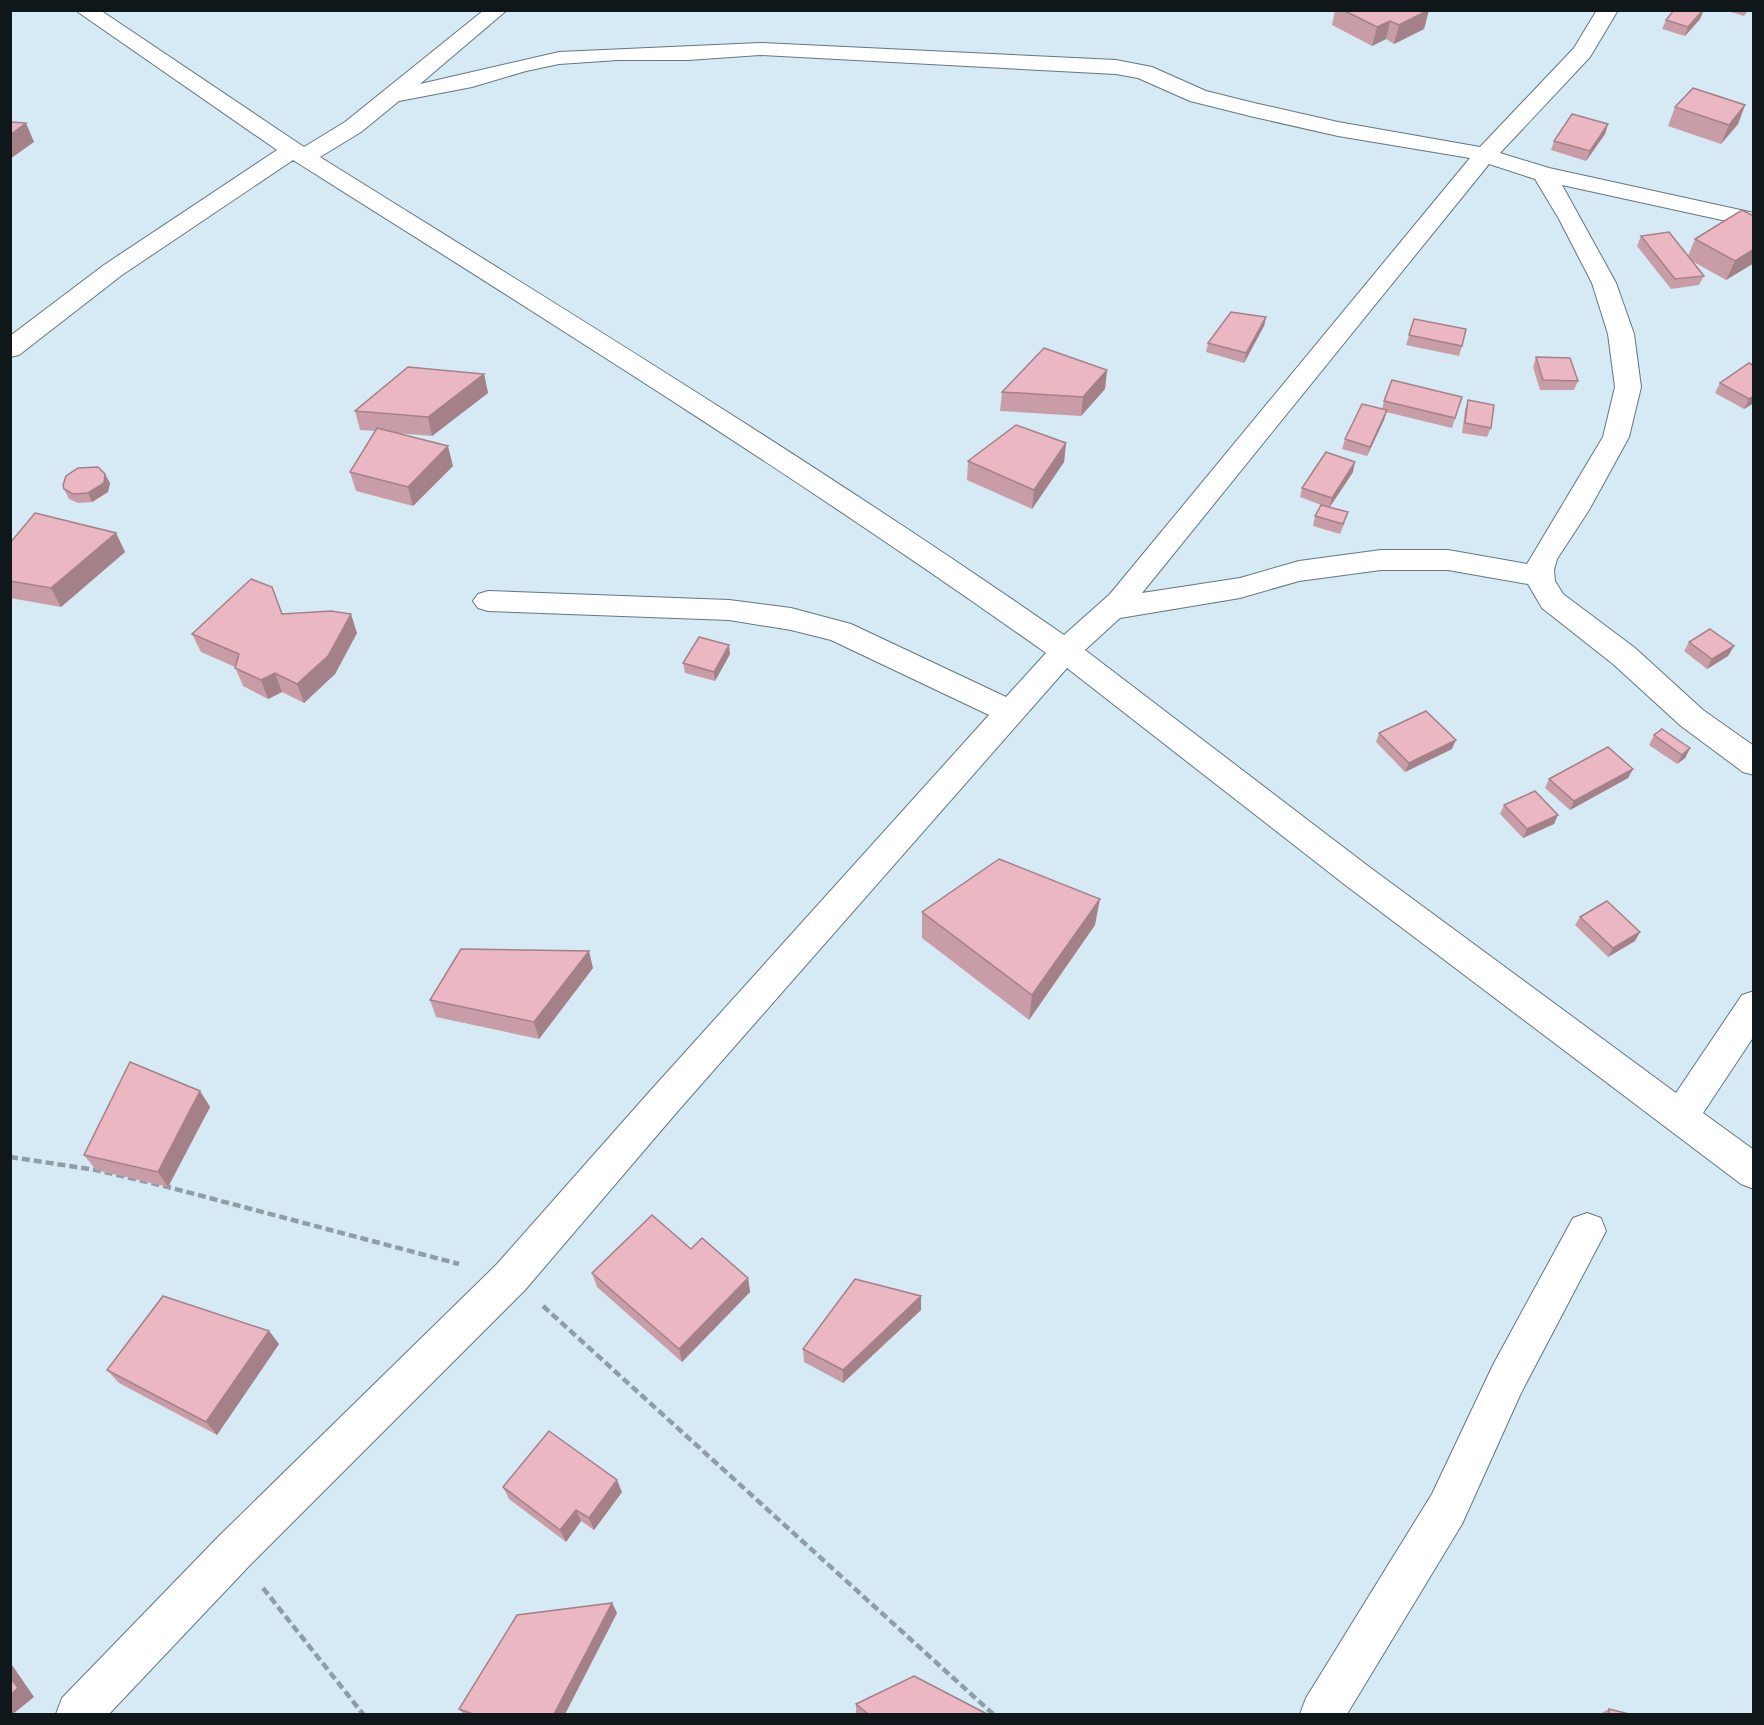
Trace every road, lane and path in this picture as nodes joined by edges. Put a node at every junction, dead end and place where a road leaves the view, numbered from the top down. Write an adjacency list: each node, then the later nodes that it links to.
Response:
1 (85, 10): 5 (street)
2 (497, 10): 4 (street)
3 (1608, 10): 6 (street)
4 (395, 95): 5 (street); 6 (street)
5 (299, 154): 9 (street); 13 (street)
6 (1483, 157): 7 (street); 12 (street)
7 (1544, 174): 8 (street); 10 (street)
8 (1754, 220)
9 (10, 349)
10 (1540, 576): 12 (street); 15 (street)
11 (488, 601): 14 (street)
12 (1111, 609): 13 (street)
13 (1065, 651): 14 (street); 17 (street)
14 (1011, 712): 21 (street)
15 (1754, 763)
16 (1754, 1006): 17 (street)
17 (1680, 1117): 19 (street)
18 (10, 1156): 21 (path)
19 (1754, 1172)
20 (1587, 1231): 26 (street)
21 (511, 1277): 22 (street); 25 (path)
22 (234, 1551): 23 (street); 24 (path)
23 (78, 1714)
24 (363, 1714)
25 (993, 1714)
26 (1323, 1714)

